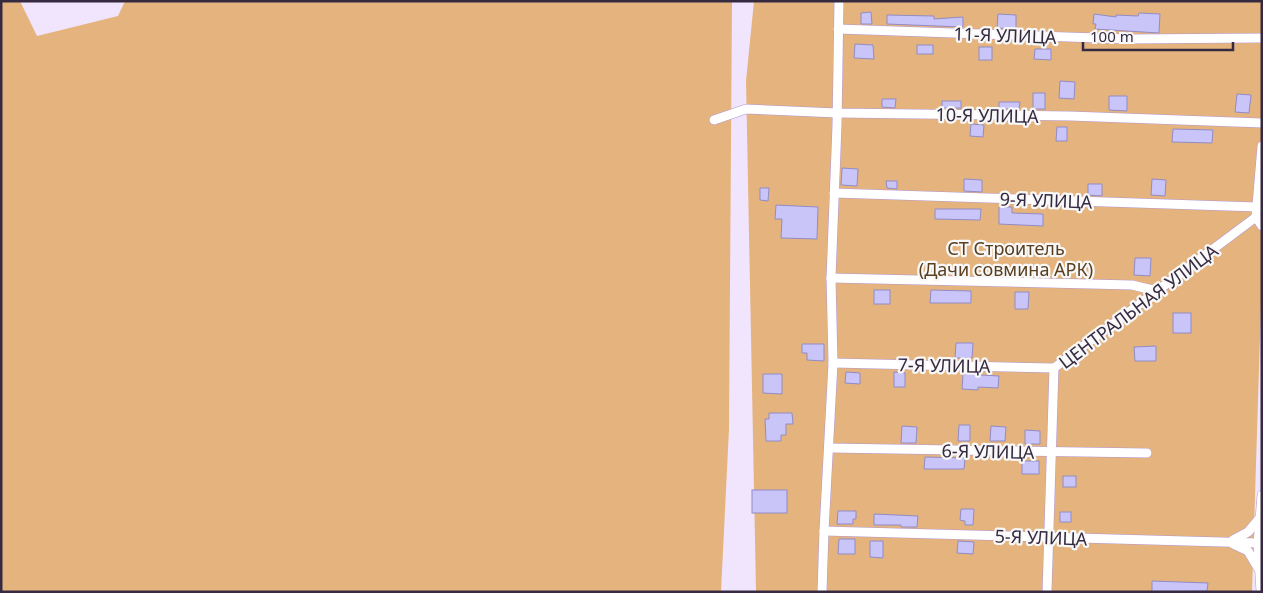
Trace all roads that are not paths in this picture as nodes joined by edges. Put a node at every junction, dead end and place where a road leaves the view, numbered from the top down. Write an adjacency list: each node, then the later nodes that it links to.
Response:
1 (839, 1): 2 (street)
2 (838, 30): 3 (street, 11-Я УЛИЦА); 4 (street)
3 (1262, 38)
4 (837, 113): 5 (street, 10-Я УЛИЦА); 6 (street, 10-Я УЛИЦА); 8 (street)
5 (714, 120)
6 (1262, 123)
7 (1262, 146): 9 (street)
8 (834, 193): 9 (street, 9-Я УЛИЦА); 12 (street)
9 (1257, 207): 10 (street)
10 (1256, 217): 11 (street); 13 (street, ЦЕНТРАЛЬНАЯ УЛИЦА)
11 (1262, 226)
12 (831, 278): 13 (street); 14 (street)
13 (1157, 291): 15 (street, ЦЕНТРАЛЬНАЯ УЛИЦА)
14 (833, 363): 15 (street, 7-Я УЛИЦА); 16 (street)
15 (1054, 368): 17 (street, ЦЕНТРАЛЬНАЯ УЛИЦА)
16 (829, 448): 17 (street, 6-Я УЛИЦА); 21 (street)
17 (1052, 452): 18 (street, 6-Я УЛИЦА); 22 (street, ЦЕНТРАЛЬНАЯ УЛИЦА)
18 (1147, 453)
19 (1262, 495): 20 (street)
20 (1260, 517): 23 (street); 24 (street)
21 (824, 531): 22 (street, 5-Я УЛИЦА); 26 (street)
22 (1049, 537): 23 (street, 5-Я УЛИЦА); 27 (street, ЦЕНТРАЛЬНАЯ УЛИЦА)
23 (1228, 542): 24 (street, 5-Я УЛИЦА); 25 (street)
24 (1258, 543): 25 (street)
25 (1259, 570): 28 (street)
26 (822, 592)
27 (1047, 592)
28 (1260, 592)

